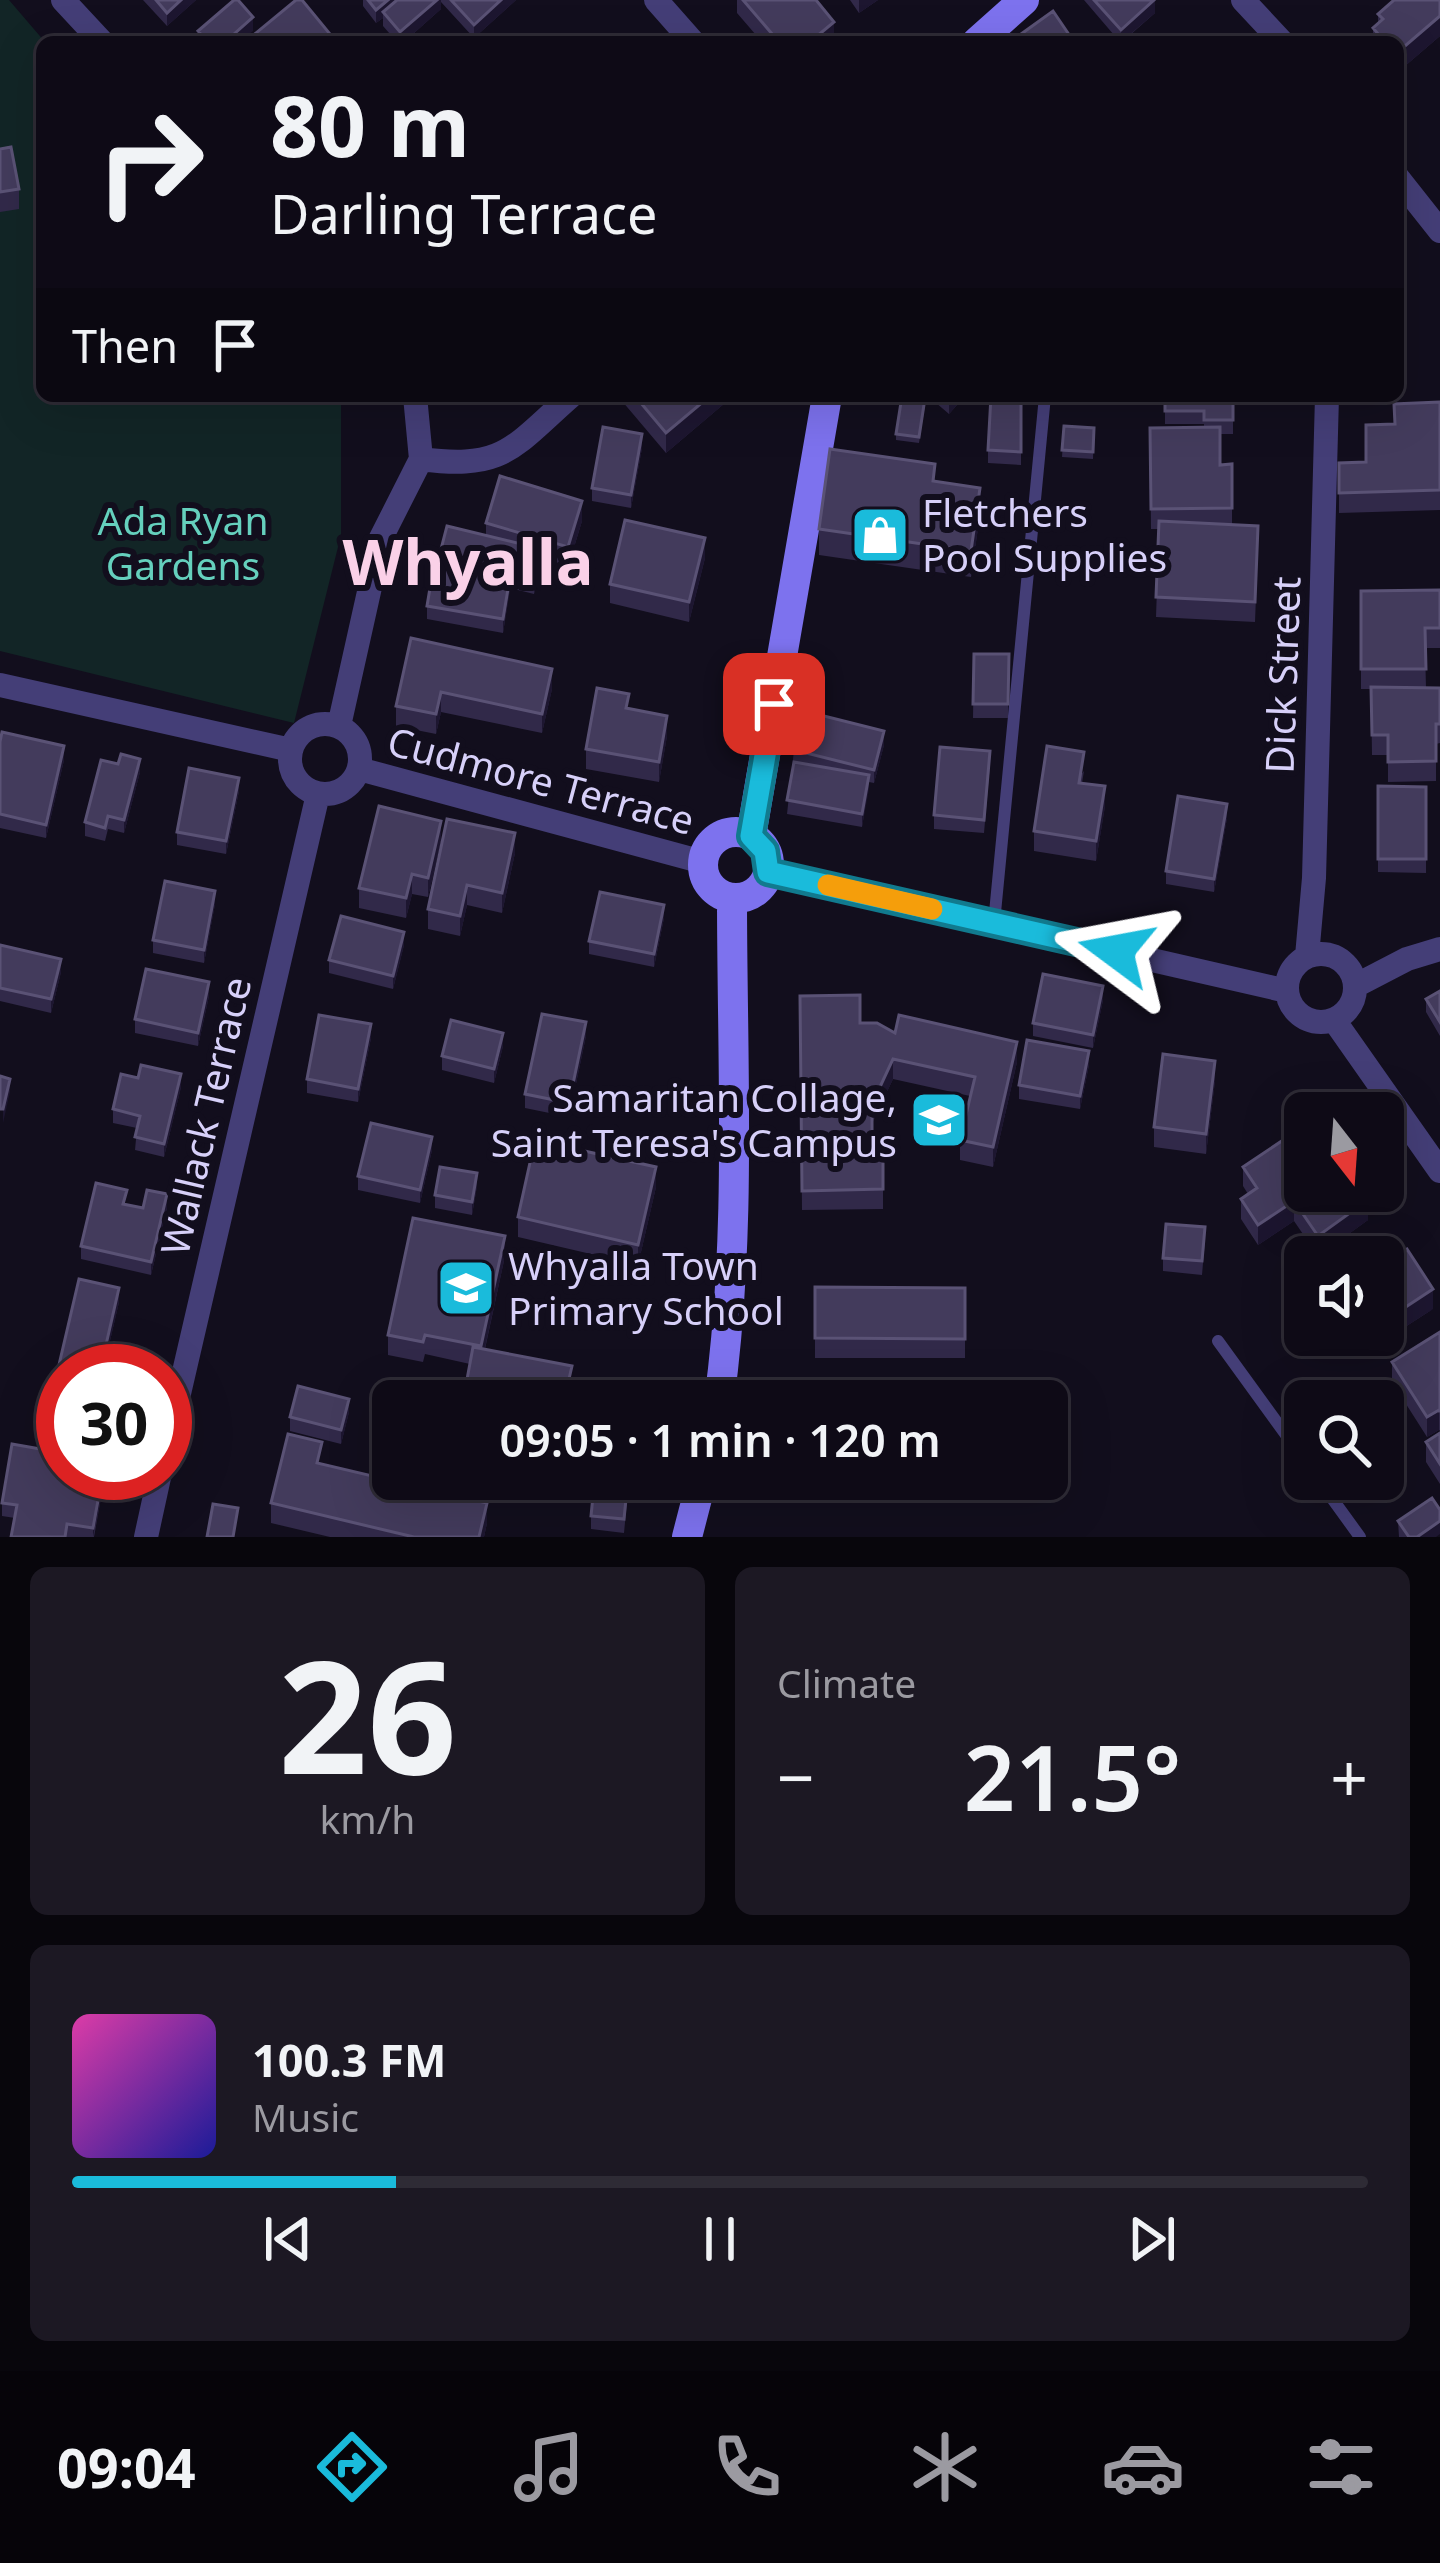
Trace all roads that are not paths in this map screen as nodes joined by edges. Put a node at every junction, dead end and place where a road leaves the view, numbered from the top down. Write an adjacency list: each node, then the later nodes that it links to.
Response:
1 (63, 0): 5 (street)
2 (656, 0): 6 (street)
3 (1024, 0): 7 (main road)
4 (1243, 0): 8 (street)
5 (96, 36)
6 (688, 36)
7 (984, 36)
8 (1276, 36)
9 (1404, 186): 10 (street)
10 (1440, 231)
11 (416, 402): 16 (street)
12 (564, 402): 16 (street)
13 (826, 402): 22 (main road)
14 (1044, 402): 26 (lane)
15 (1327, 402): 28 (street, Dick Street)
16 (422, 459): 18 (street)
17 (0, 686): 19 (street)
18 (339, 726): 19 (street); 20 (street)
19 (291, 750): 21 (street)
20 (359, 769): 21 (street); 23 (street, Cudmore Terrace)
21 (318, 794): 34 (street, Wallack Terrace)
22 (751, 836): 23 (main road); 24 (main road)
23 (703, 862): 25 (main road)
24 (768, 872): 25 (main road); 26 (street)
25 (732, 898): 35 (main road)
26 (994, 923): 30 (street)
27 (1440, 949): 29 (street)
28 (1306, 956): 29 (street); 30 (street)
29 (1355, 986): 31 (street)
30 (1286, 992): 31 (street)
31 (1334, 1019): 32 (street)
32 (1440, 1171)
33 (1218, 1340): 36 (lane)
34 (190, 1344)
35 (721, 1380)
36 (1284, 1432)
37 (154, 1500): 40 (street)
38 (697, 1500): 41 (main road)
39 (1333, 1500): 42 (lane)
40 (146, 1537)
41 (687, 1537)
42 (1360, 1537)

